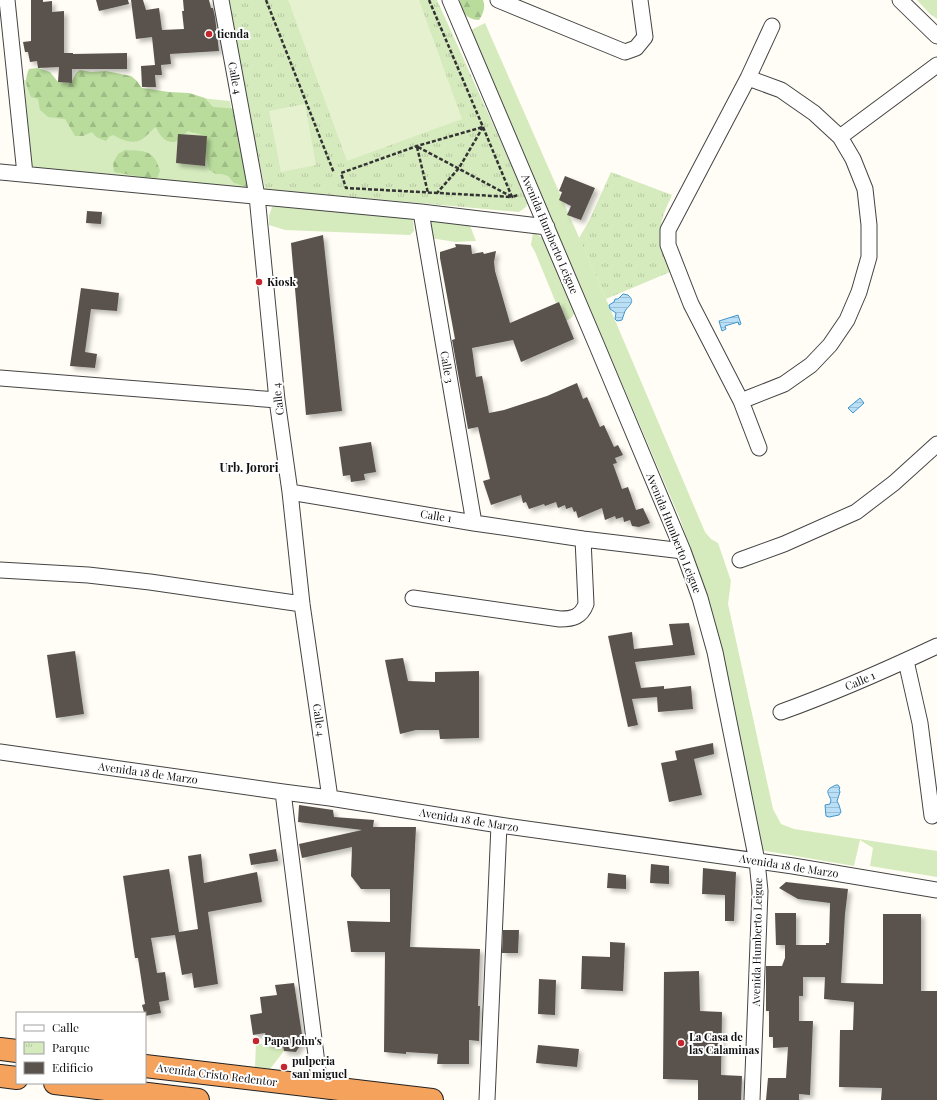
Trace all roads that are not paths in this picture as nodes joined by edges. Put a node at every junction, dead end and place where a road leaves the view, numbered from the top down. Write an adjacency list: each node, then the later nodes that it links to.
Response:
1 (7, 0): 13 (street)
2 (221, 0): 14 (street, Calle 4)
3 (450, 0): 16 (street, Avenida Humberto Leigue)
4 (498, 0): 5 (street)
5 (640, 0)
6 (900, 0): 8 (street)
7 (772, 26): 10 (street)
8 (937, 36)
9 (937, 65): 11 (street)
10 (748, 78): 11 (street); 19 (street)
11 (840, 137): 19 (street)
12 (0, 172): 13 (street)
13 (25, 174): 14 (street)
14 (257, 196): 15 (street); 18 (street, Calle 4)
15 (421, 212): 16 (street); 23 (street, Calle 3)
16 (547, 227): 25 (street, Avenida Humberto Leigue)
17 (0, 378): 18 (street)
18 (278, 400): 22 (street, Calle 4)
19 (741, 401): 21 (street)
20 (937, 444): 26 (street)
21 (759, 448)
22 (290, 492): 23 (street, Calle 1); 29 (street, Calle 4)
23 (474, 523): 24 (street, Calle 1)
24 (583, 539): 25 (street, Calle 1); 28 (street)
25 (683, 551): 38 (street, Avenida Humberto Leigue)
26 (740, 560)
27 (0, 570): 29 (street)
28 (413, 598)
29 (302, 604): 35 (street, Calle 4)
30 (937, 646): 31 (street, Calle 1)
31 (906, 660): 32 (street, Calle 1); 36 (street)
32 (781, 712)
33 (0, 752): 34 (street, Avenida 18 de Marzo)
34 (282, 792): 35 (street, Avenida 18 de Marzo); 46 (street)
35 (330, 798): 37 (street, Avenida 18 de Marzo)
36 (932, 816)
37 (499, 824): 38 (street, Avenida 18 de Marzo); 50 (street)
38 (757, 860): 39 (street, Avenida 18 de Marzo); 51 (street, Avenida Humberto Leigue)
39 (937, 890)
40 (0, 1049): 41 (highway)
41 (16, 1051)
42 (146, 1066): 46 (highway, Avenida Cristo Redentor)
43 (0, 1076): 44 (highway)
44 (16, 1078)
45 (59, 1084): 47 (highway)
46 (320, 1087): 49 (highway, Avenida Cristo Redentor)
47 (103, 1095): 48 (highway)
48 (198, 1100)
49 (432, 1100)
50 (487, 1100)
51 (752, 1100)

